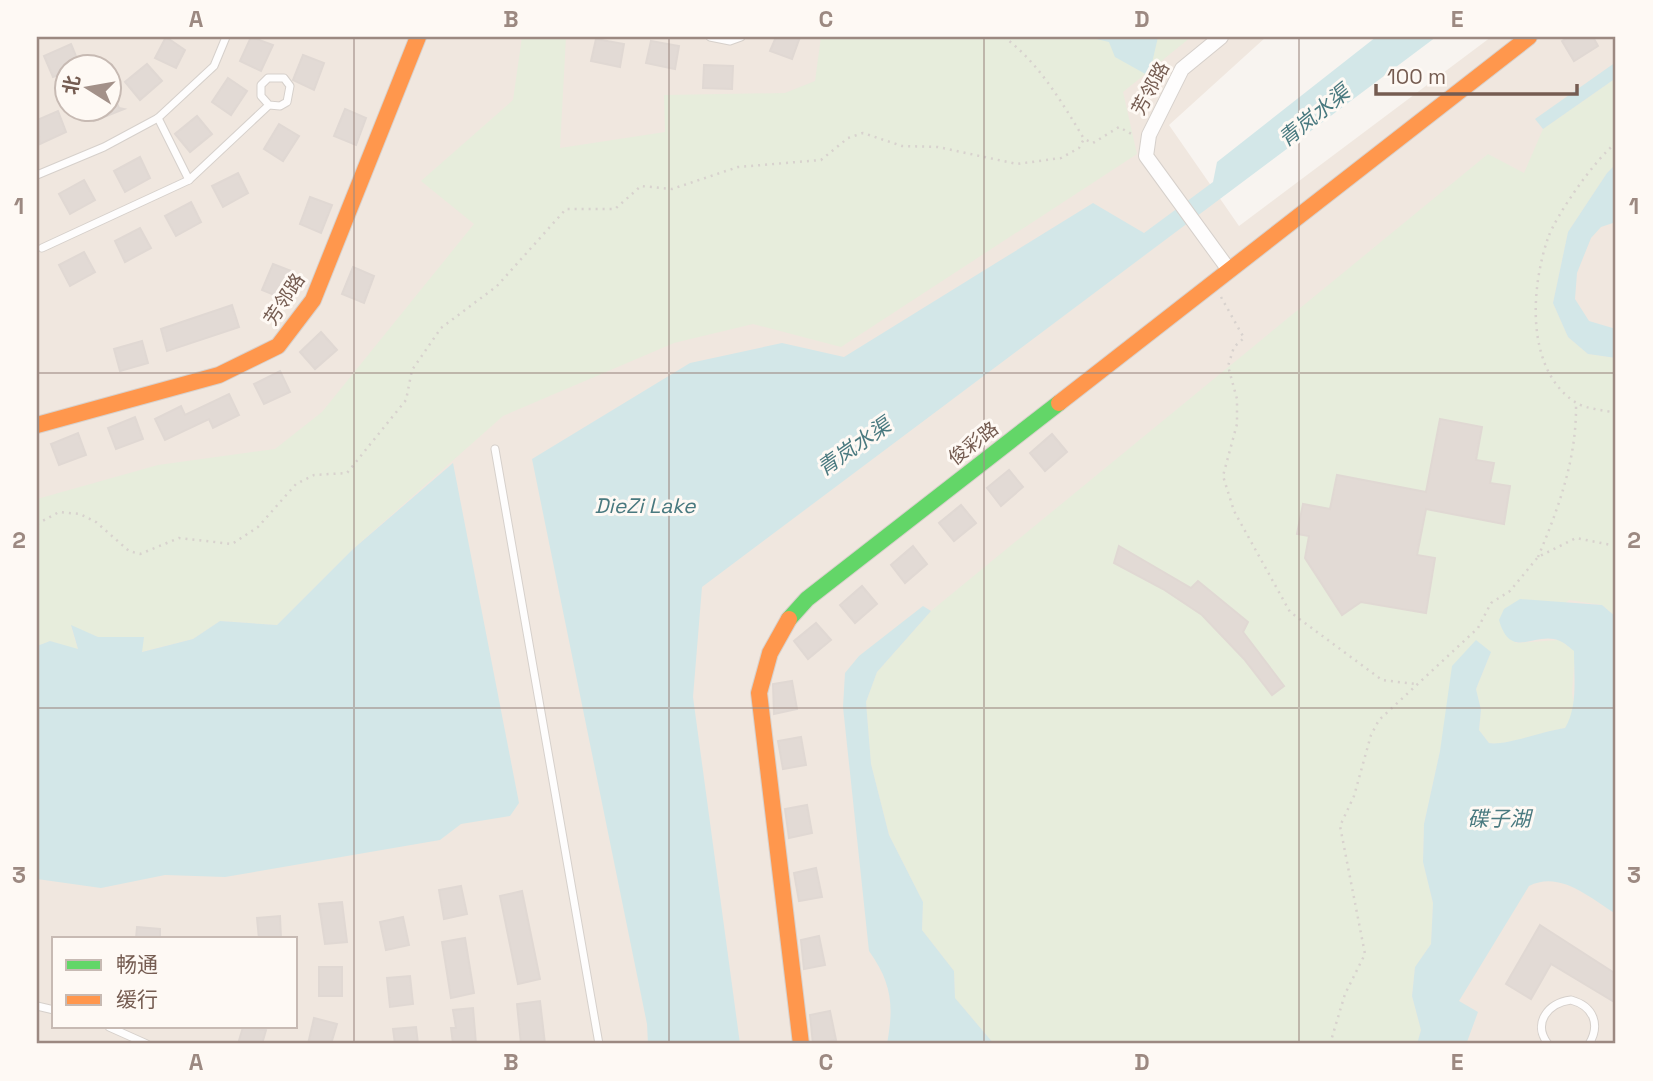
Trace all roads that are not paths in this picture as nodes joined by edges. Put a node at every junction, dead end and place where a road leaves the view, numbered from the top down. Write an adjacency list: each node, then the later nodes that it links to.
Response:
1 (226, 37): 8 (lane)
2 (418, 37): 13 (street, 芳邻路)
3 (710, 37): 4 (lane)
4 (741, 37)
5 (1222, 37): 12 (street, 芳邻路)
6 (1529, 37): 12 (street, 俊彩路)
7 (269, 105): 7 (lane); 10 (lane)
8 (158, 118): 9 (lane); 10 (lane)
9 (37, 175)
10 (188, 180): 11 (lane)
11 (43, 248)
12 (1223, 275): 18 (street, 俊彩路)
13 (37, 425)
14 (495, 449): 17 (lane)
15 (111, 1028): 16 (lane)
16 (147, 1044)
17 (599, 1044)
18 (801, 1044)
19 (1548, 1044): 20 (lane)
20 (1589, 1044)

